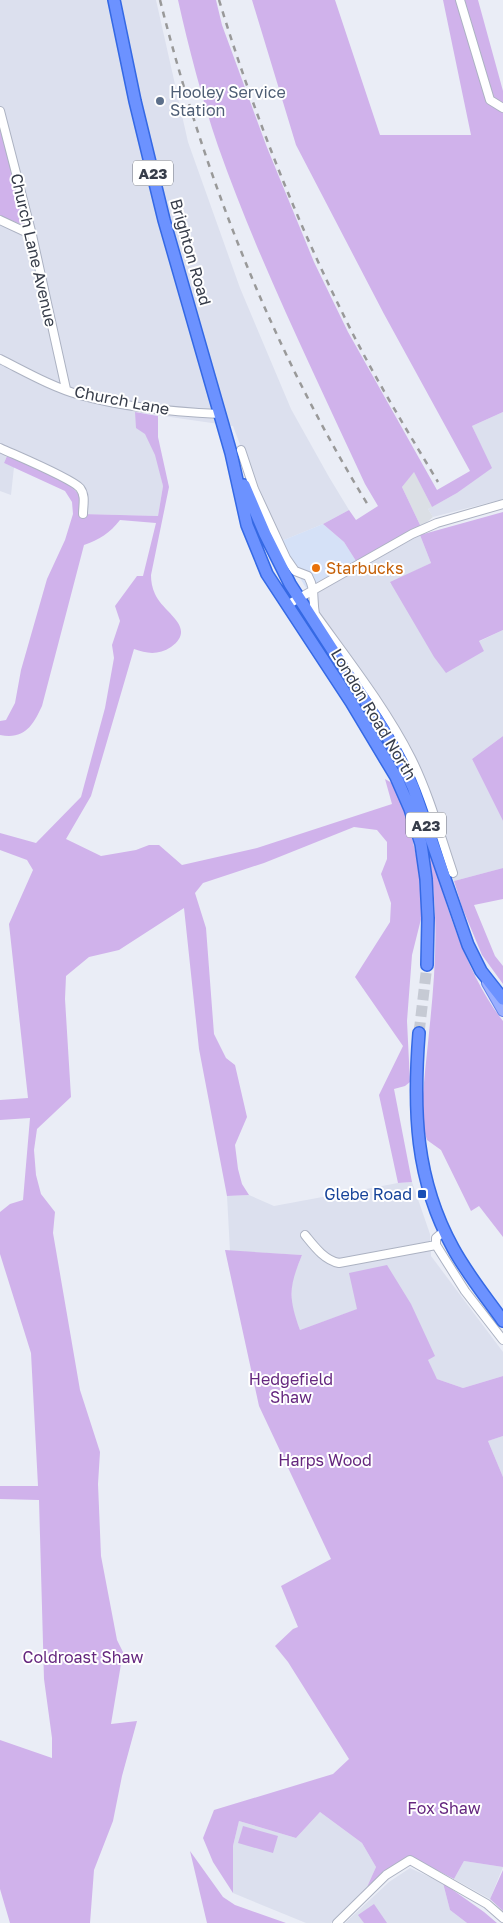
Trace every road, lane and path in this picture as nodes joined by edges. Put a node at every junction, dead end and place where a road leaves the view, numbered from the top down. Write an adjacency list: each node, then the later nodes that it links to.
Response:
1 (114, 0): 9 (highway, Brighton Road / A23)
2 (460, 0): 3 (street)
3 (503, 108)
4 (0, 111): 6 (street, Church Lane Avenue)
5 (0, 220): 6 (street)
6 (32, 235): 8 (street, Church Lane Avenue)
7 (0, 359): 8 (street, Church Lane)
8 (66, 389): 9 (street, Church Lane)
9 (220, 414): 11 (highway, Brighton Road / A23)
10 (0, 448): 13 (street)
11 (236, 452): 14 (highway, Brighton Road / A23); 17 (highway, Brighton Road / A23)
12 (503, 504): 15 (street)
13 (83, 514)
14 (272, 540): 15 (street, Brighton Road); 16 (highway, Brighton Road / A23)
15 (314, 590): 16 (street); 18 (street)
16 (299, 600): 17 (street); 19 (highway, London Road North / A23)
17 (287, 605): 21 (highway, London Road North / A23)
18 (315, 614): 19 (street); 20 (street, London Road North)
19 (315, 626): 22 (highway, London Road North / A23)
20 (454, 873)
21 (426, 965)
22 (481, 971): 23 (highway); 24 (main road, London Road North / A23)
23 (503, 999)
24 (503, 1012)
25 (419, 1033): 26 (highway)
26 (444, 1230): 28 (street); 29 (highway)
27 (305, 1235): 28 (street)
28 (436, 1245): 30 (street)
29 (503, 1321)
30 (503, 1340)
31 (503, 1918): 32 (street)
32 (337, 1923)

